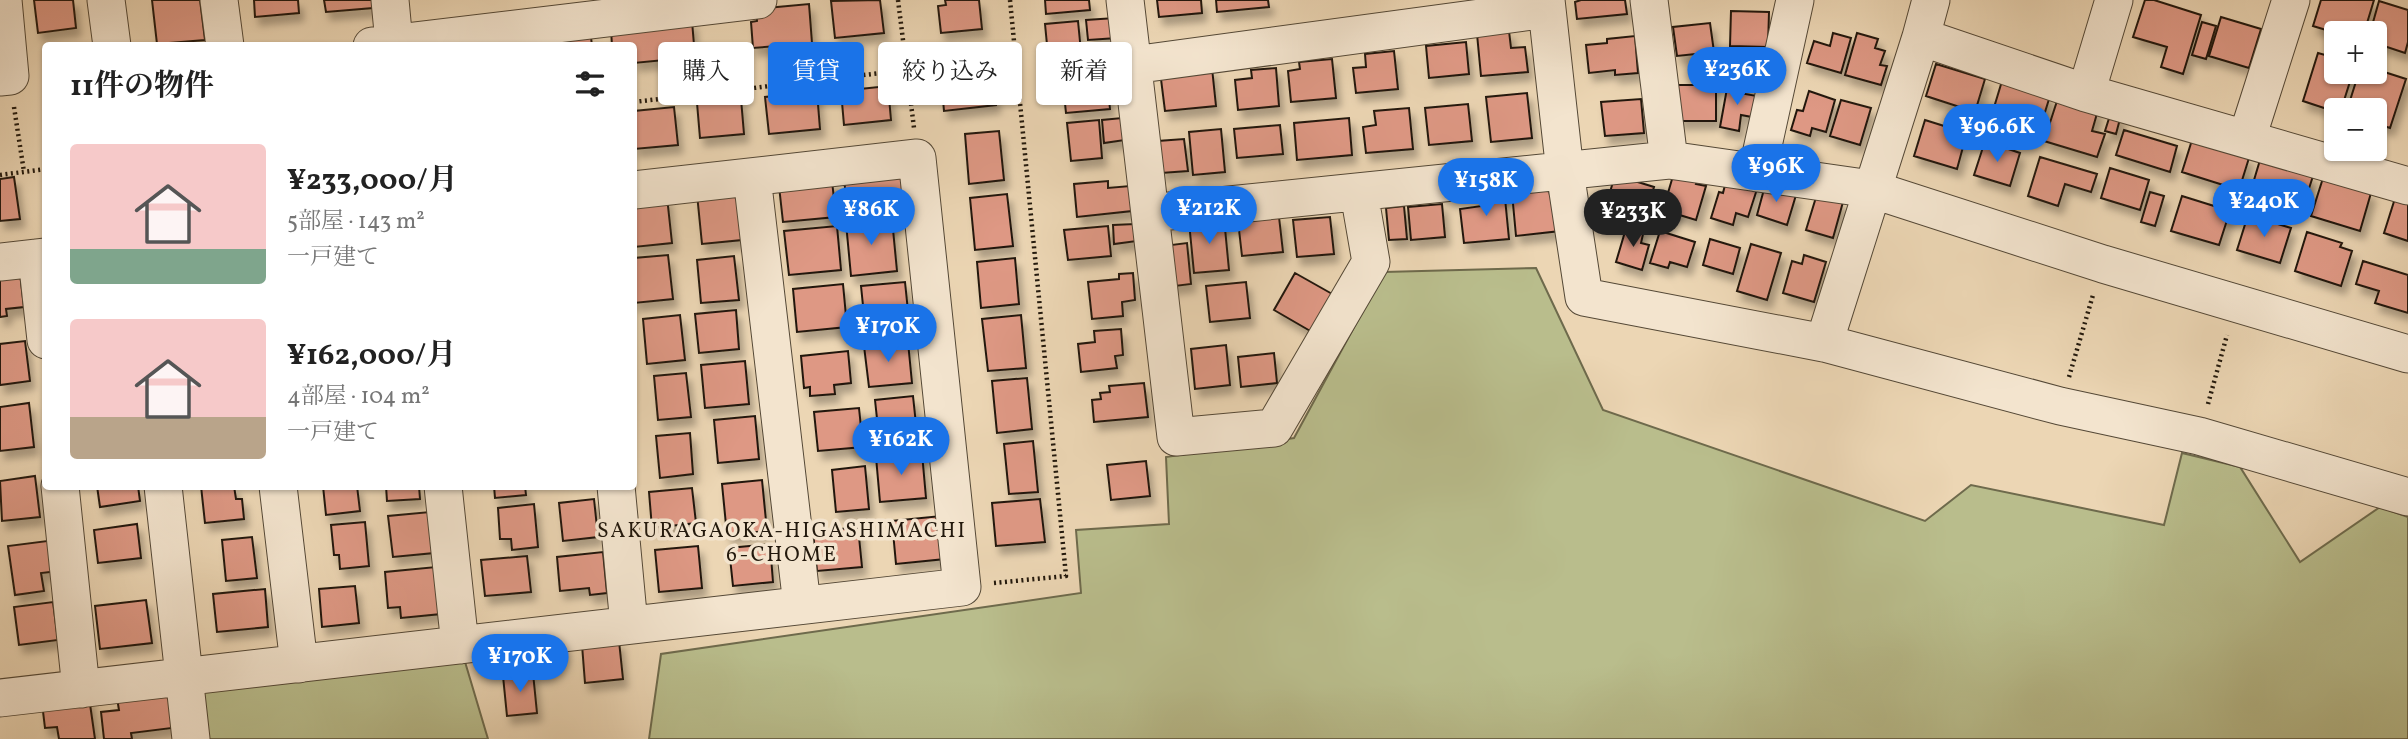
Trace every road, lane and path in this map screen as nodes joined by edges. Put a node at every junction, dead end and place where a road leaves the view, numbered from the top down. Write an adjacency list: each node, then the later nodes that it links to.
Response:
1 (3, 0): 25 (street)
2 (106, 0): 17 (street)
3 (219, 0): 18 (street)
4 (390, 0): 19 (street)
5 (898, 0): 21 (path)
6 (1010, 0): 22 (path)
7 (1125, 0): 23 (street)
8 (1648, 0): 32 (street)
9 (1795, 0): 36 (street)
10 (1931, 0): 16 (street)
11 (2114, 0): 26 (street)
12 (2291, 0): 30 (street)
13 (738, 1): 15 (street)
14 (1547, 5): 23 (street); 35 (street)
15 (559, 12): 20 (street)
16 (1921, 37): 26 (street); 40 (street)
17 (111, 42)
18 (224, 42)
19 (383, 42)
20 (394, 42)
21 (903, 42)
22 (1015, 42)
23 (1133, 65): 43 (street)
24 (878, 75): 27 (path)
25 (5, 76): 34 (path)
26 (2086, 93): 30 (street)
27 (637, 102)
28 (910, 105): 31 (path)
29 (1022, 105): 58 (path)
30 (2247, 138): 39 (street)
31 (917, 158): 38 (street); 58 (street)
32 (1669, 160): 35 (street); 36 (street)
33 (42, 170): 34 (path)
34 (24, 172): 37 (path)
35 (1565, 172): 42 (street); 48 (street)
36 (1756, 173): 40 (street)
37 (0, 175)
38 (752, 177): 41 (street); 59 (street)
39 (2408, 186)
40 (1871, 189): 46 (street); 48 (street)
41 (637, 190)
42 (1359, 193): 43 (street); 43 (street)
43 (1150, 213)
44 (41, 258): 45 (street)
45 (0, 262)
46 (2103, 264): 47 (street); 50 (path)
47 (2236, 303): 49 (street); 51 (path)
48 (1824, 343): 50 (street)
49 (2408, 354)
50 (2060, 405): 51 (street)
51 (2199, 436): 57 (street)
52 (60, 490): 64 (street)
53 (163, 490): 63 (street)
54 (278, 490): 62 (street)
55 (443, 490): 61 (street)
56 (615, 490): 60 (street)
57 (2408, 497)
58 (962, 587): 59 (street)
59 (802, 605): 60 (street)
60 (629, 625): 61 (street)
61 (460, 645): 62 (street)
62 (299, 664): 63 (street)
63 (184, 677): 64 (street); 66 (street)
64 (81, 689): 65 (street)
65 (0, 698)
66 (191, 739)

